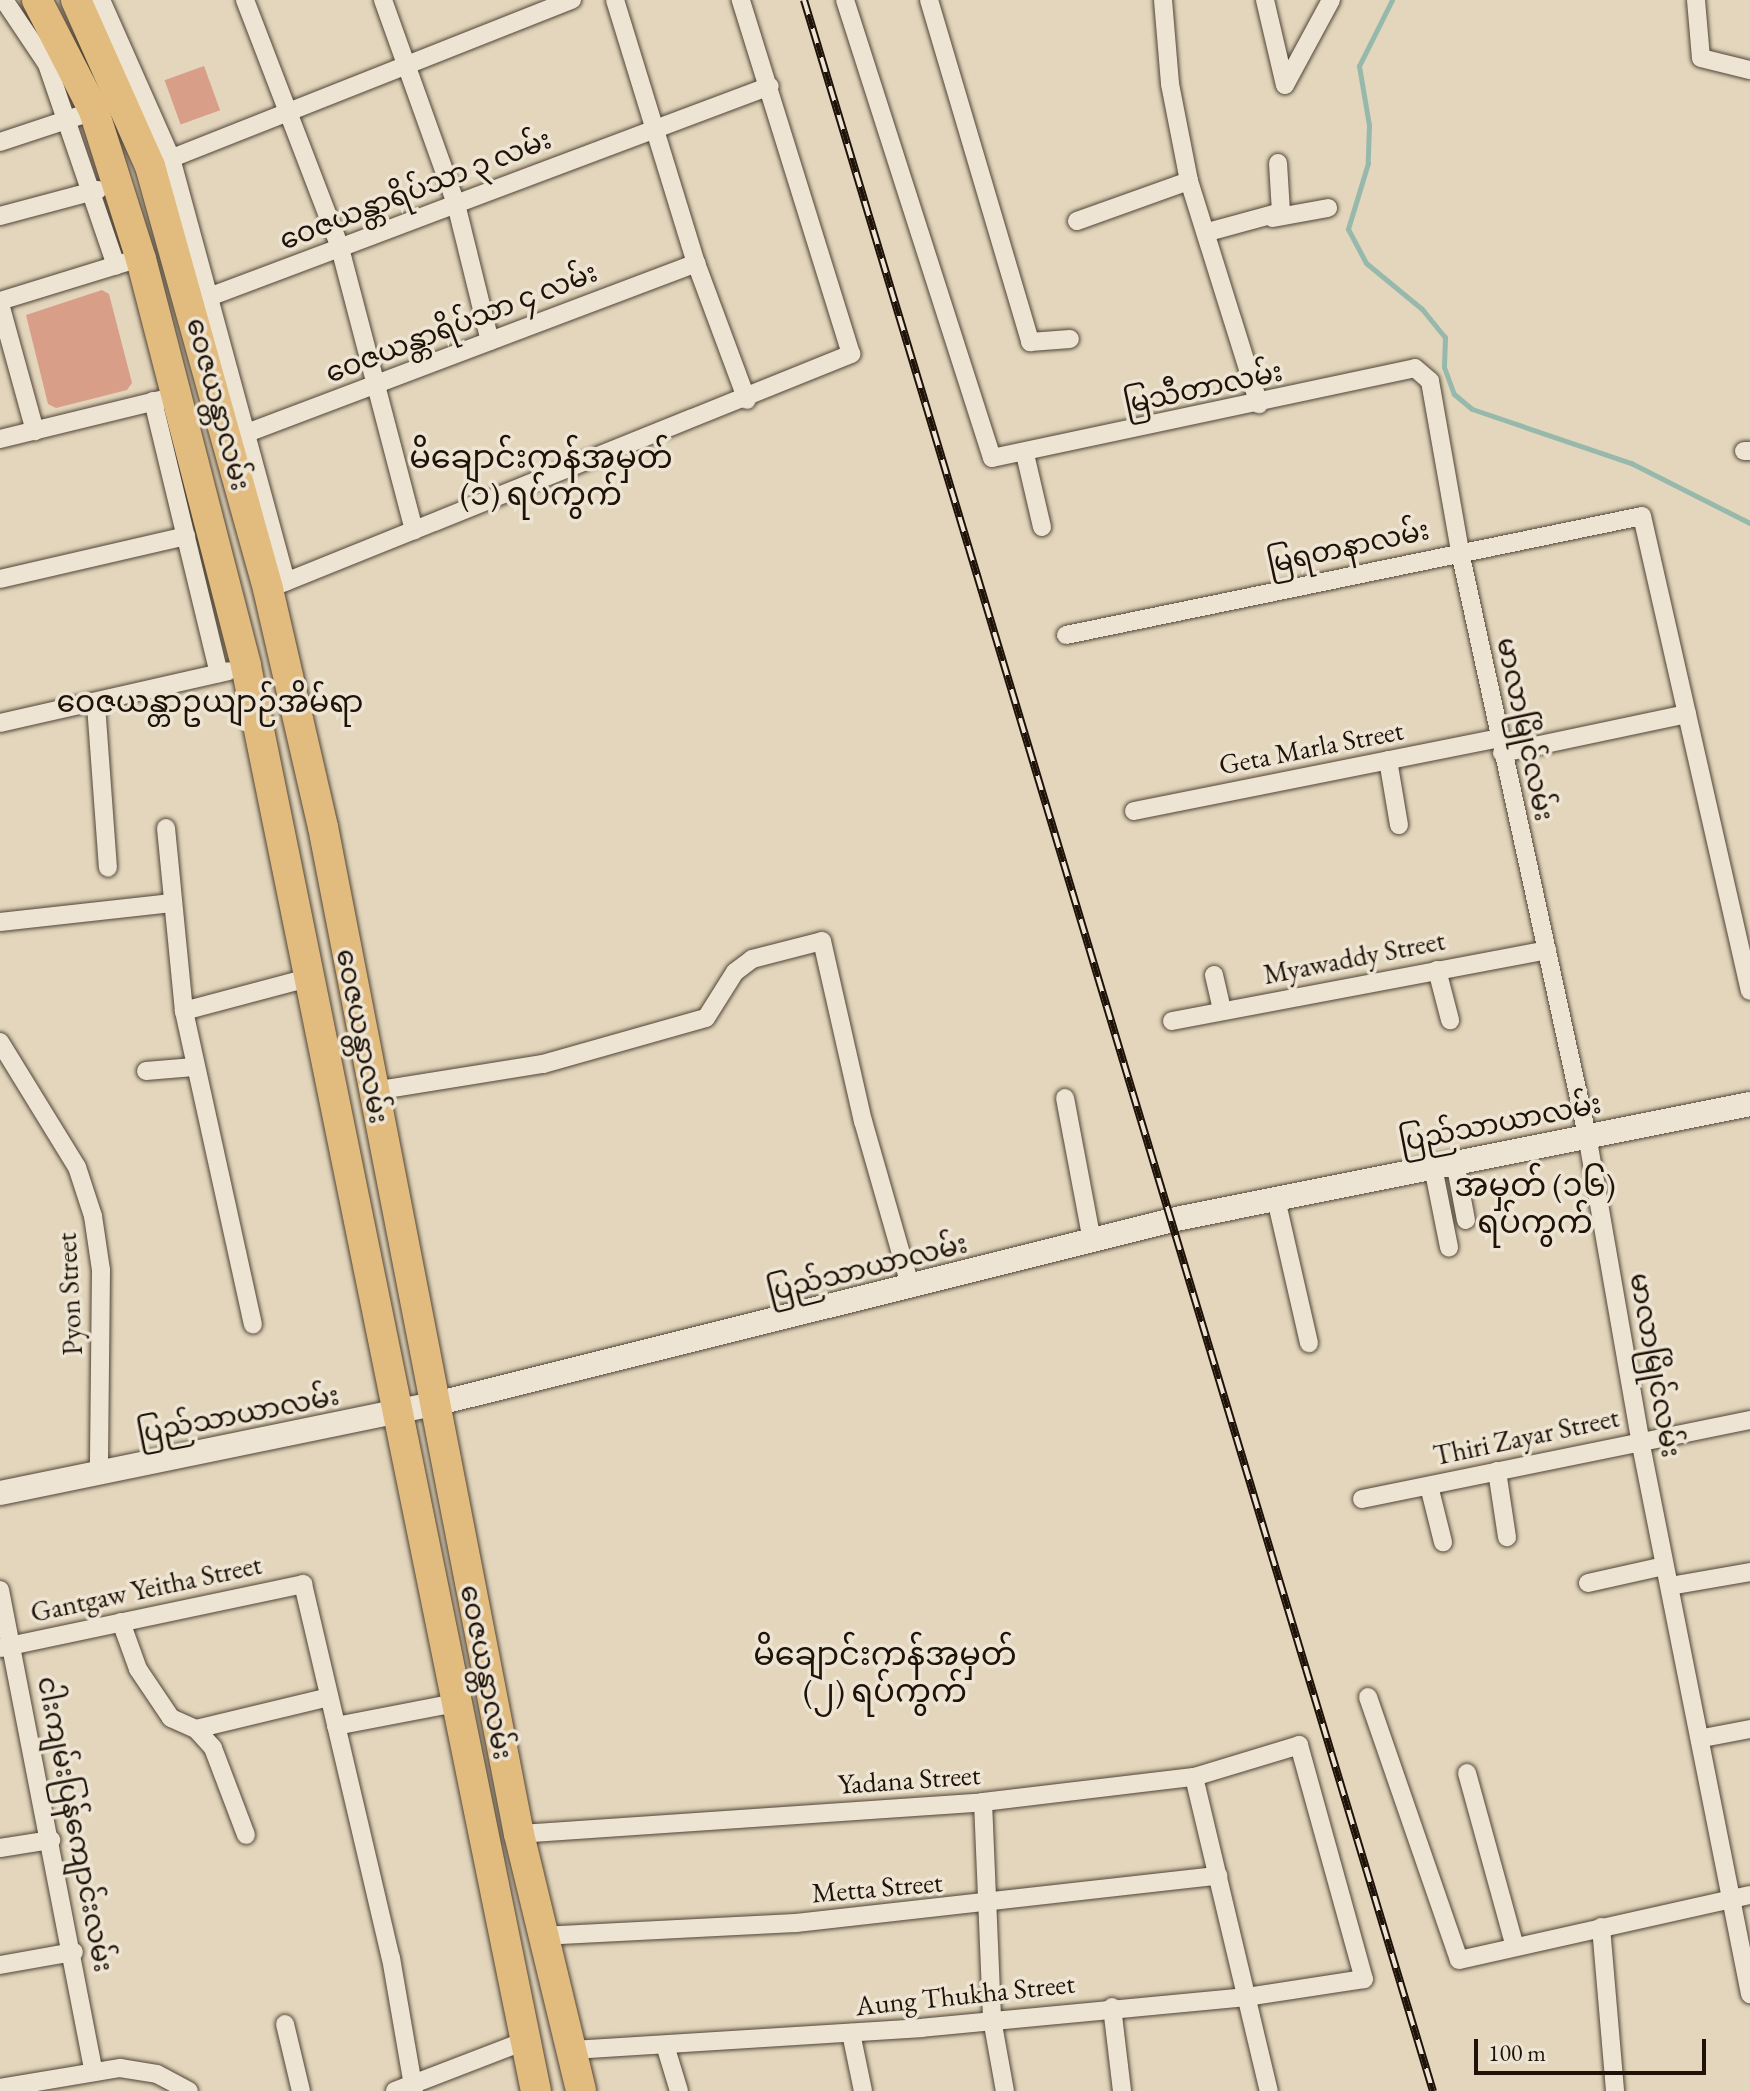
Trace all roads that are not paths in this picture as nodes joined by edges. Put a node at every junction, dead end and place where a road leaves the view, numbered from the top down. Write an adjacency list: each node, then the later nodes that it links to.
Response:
1 (4, 0): 23 (street)
2 (37, 0): 22 (main road, ဝေဇယန္တာလမ်း)
3 (76, 0): 21 (main road, ဝေဇယန္တာလမ်း)
4 (101, 0): 26 (street)
5 (245, 0): 20 (street)
6 (383, 0): 17 (street)
7 (572, 0): 16 (street)
8 (615, 0): 24 (street)
9 (741, 0): 19 (street)
10 (845, 0): 51 (street, မြသီတာလမ်း)
11 (929, 0): 41 (street)
12 (1163, 0): 28 (street)
13 (1265, 0): 14 (street)
14 (1331, 0)
15 (1696, 0): 18 (street)
16 (532, 7): 17 (street)
17 (403, 63): 20 (street); 30 (street)
18 (1750, 70)
19 (770, 86): 24 (street, ဝေဇယန္တာရိပ်သာ ၃ လမ်း); 46 (street)
20 (292, 110): 26 (street); 36 (street)
21 (131, 112): 22 (main road); 26 (main road, ဝေဇယန္တာလမ်း)
22 (96, 118): 23 (street); 29 (main road, ဝေဇယန္တာလမ်း)
23 (66, 122): 25 (street); 29 (street)
24 (657, 128): 30 (street, ဝေဇယန္တာရိပ်သာ ၃ လမ်း); 38 (street)
25 (0, 142)
26 (161, 162): 39 (main road, ဝေဇယန္တာလမ်း)
27 (1278, 163): 33 (street)
28 (1189, 181): 34 (street); 35 (street)
29 (103, 188): 32 (street); 37 (main road, ဝေဇယန္တာလမ်း)
30 (456, 204): 36 (street, ဝေဇယန္တာရိပ်သာ ၃ လမ်း); 42 (street)
31 (1328, 208): 33 (street)
32 (0, 216)
33 (1273, 218): 35 (street)
34 (1077, 221)
35 (1208, 232): 47 (street)
36 (340, 248): 39 (street, ဝေဇယန္တာရိပ်သာ ၃ လမ်း); 44 (street)
37 (128, 262): 40 (street); 45 (main road, ဝေဇယန္တာလမ်း)
38 (696, 263): 42 (street, ဝေဇယန္တာရိပ်သာ ၄ လမ်း); 46 (street)
39 (202, 300): 49 (main road, ဝေဇယန္တာလမ်း)
40 (0, 302): 48 (street)
41 (1070, 339)
42 (490, 341): 44 (street, ဝေဇယန္တာရိပ်သာ ၄ လမ်း)
43 (1425, 371): 47 (street, မြသီတာလမ်း); 55 (street, မာလာမြိုင်လမ်း)
44 (372, 386): 49 (street, ဝေဇယန္တာရိပ်သာ ၄ လမ်း); 53 (street)
45 (165, 398): 48 (street); 54 (street); 59 (main road, ဝေဇယန္တာလမ်း)
46 (747, 400): 53 (street)
47 (1259, 404): 51 (street, မြသီတာလမ်း)
48 (35, 431): 50 (street)
49 (238, 436): 57 (main road, ဝေဇယန္တာလမ်း)
50 (0, 439)
51 (1025, 454): 52 (street)
52 (1042, 527)
53 (414, 530): 57 (street)
54 (186, 536): 56 (street); 59 (street)
55 (1460, 552): 58 (street, မြရတနာလမ်း); 61 (street, မြရတနာလမ်း); 63 (street, မာလာမြိုင်လမ်း)
56 (0, 579)
57 (277, 586): 67 (main road, ဝေဇယန္တာလမ်း)
58 (1066, 635)
59 (233, 669): 60 (street); 69 (main road, ဝေဇယန္တာလမ်း)
60 (96, 705): 62 (street); 70 (street)
61 (1687, 714): 63 (street, Geta Marla Street); 77 (street)
62 (0, 723)
63 (1500, 746): 64 (street, Geta Marla Street); 73 (street, မာလာမြိုင်လမ်း)
64 (1388, 760): 65 (street, Geta Marla Street); 66 (street)
65 (1134, 811)
66 (1399, 825)
67 (323, 827): 69 (main road); 85 (main road, ဝေဇယန္တာလမ်း)
68 (166, 828): 71 (street)
69 (282, 834): 76 (main road, ဝေဇယန္တာလမ်း)
70 (108, 868)
71 (172, 903): 72 (street); 78 (street)
72 (0, 922)
73 (1547, 950): 74 (street, Myawaddy Street); 88 (street, မာလာမြိုင်လမ်း)
74 (1437, 970): 79 (street, Myawaddy Street); 80 (street)
75 (1214, 975): 79 (street)
76 (312, 977): 78 (street); 98 (main road, ဝေဇယန္တာလမ်း)
77 (1750, 991)
78 (184, 1011): 83 (street)
79 (1222, 1011): 81 (street, Myawaddy Street)
80 (1450, 1020)
81 (1172, 1021)
82 (0, 1042): 102 (street, Pyon Street)
83 (194, 1067): 84 (street); 95 (street)
84 (146, 1071)
85 (374, 1091): 94 (street); 97 (main road, ဝေဇယန္တာလမ်း)
86 (1065, 1098): 92 (street)
87 (1750, 1104): 88 (street, ပြည်သာယာလမ်း)
88 (1587, 1135): 89 (street, ပြည်သာယာလမ်း); 100 (street, မာလာမြိုင်လမ်း)
89 (1444, 1164): 90 (street, ပြည်သာယာလမ်း); 91 (street); 93 (street)
90 (1276, 1199): 92 (street, ပြည်သာယာလမ်း); 96 (street)
91 (1466, 1220)
92 (1092, 1241): 94 (street, ပြည်သာယာလမ်း)
93 (1449, 1247)
94 (911, 1288): 97 (street, ပြည်သာယာလမ်း)
95 (253, 1324)
96 (1309, 1343)
97 (435, 1404): 98 (street, ပြည်သာယာလမ်း); 125 (main road, ဝေဇယန္တာလမ်း)
98 (397, 1412): 102 (street, ပြည်သာယာလမ်း); 117 (main road, ဝေဇယန္တာလမ်း)
99 (1750, 1420): 100 (street, Thiri Zayar Street)
100 (1640, 1440): 101 (street, Thiri Zayar Street); 108 (street, မာလာမြိုင်လမ်း)
101 (1497, 1471): 103 (street, Thiri Zayar Street); 106 (street)
102 (99, 1472): 104 (street, ပြည်သာယာလမ်း)
103 (1429, 1486): 105 (street, Thiri Zayar Street); 107 (street)
104 (0, 1493)
105 (1362, 1499)
106 (1507, 1537)
107 (1443, 1542)
108 (1664, 1566): 110 (street); 111 (street, မာလာမြိုင်လမ်း)
109 (1750, 1572): 111 (street)
110 (1588, 1583)
111 (1670, 1586): 121 (street, မာလာမြိုင်လမ်း)
112 (0, 1590): 114 (street, ငါးကျမ်းပြန်ကျောင်းလမ်း)
113 (121, 1622): 114 (street, Gantgaw Yeitha Street); 115 (street, Gantgaw Yeitha Street); 119 (street)
114 (6, 1646): 127 (street, ငါးကျမ်းပြန်ကျောင်းလမ်း)
115 (329, 1697): 118 (street); 119 (street)
116 (1368, 1697): 135 (street)
117 (455, 1703): 118 (street); 145 (main road, ဝေဇယန္တာလမ်း)
118 (336, 1726): 149 (street)
119 (196, 1729): 126 (street)
120 (1750, 1729): 121 (street)
121 (1703, 1738): 131 (street, မာလာမြိုင်လမ်း)
122 (1467, 1773): 135 (street)
123 (1194, 1777): 124 (street, Yadana Street); 129 (street); 138 (street, Yadana Street)
124 (983, 1802): 125 (street, Yadana Street); 132 (street)
125 (519, 1834): 134 (main road, ဝေဇယန္တာလမ်း)
126 (246, 1835)
127 (51, 1840): 128 (street); 136 (street, ငါးကျမ်းပြန်ကျောင်းလမ်း)
128 (0, 1848)
129 (1218, 1876): 132 (street, Metta Street); 140 (street)
130 (1750, 1895): 131 (street)
131 (1729, 1899): 133 (street); 139 (street, မာလာမြိုင်လမ်း)
132 (984, 1905): 134 (street, Metta Street); 142 (street)
133 (1601, 1927): 135 (street); 161 (street)
134 (540, 1936): 147 (main road, ဝေဇယန္တာလမ်း)
135 (1515, 1947)
136 (74, 1952): 137 (street); 148 (street, ငါးကျမ်းပြန်ကျောင်းလမ်း)
137 (0, 1965)
138 (1364, 1979): 140 (street, Aung Thukha Street)
139 (1750, 1994)
140 (1247, 1997): 141 (street, Aung Thukha Street); 160 (street)
141 (1112, 2007): 142 (street, Aung Thukha Street); 159 (street)
142 (992, 2019): 144 (street, Aung Thukha Street); 158 (street)
143 (285, 2024): 152 (street)
144 (851, 2033): 146 (street, Aung Thukha Street); 157 (street)
145 (522, 2042): 149 (street); 154 (main road, ဝေဇယန္တာလမ်း)
146 (665, 2045): 147 (street, Aung Thukha Street); 156 (street)
147 (570, 2050): 155 (main road, ဝေဇယန္တာလမ်း)
148 (93, 2070): 150 (street); 151 (street)
149 (413, 2086): 153 (street)
150 (0, 2088)
151 (189, 2091)
152 (301, 2091)
153 (395, 2091)
154 (536, 2091)
155 (581, 2091)
156 (679, 2091)
157 (863, 2091)
158 (1005, 2091)
159 (1122, 2091)
160 (1269, 2091)
161 (1615, 2091)

